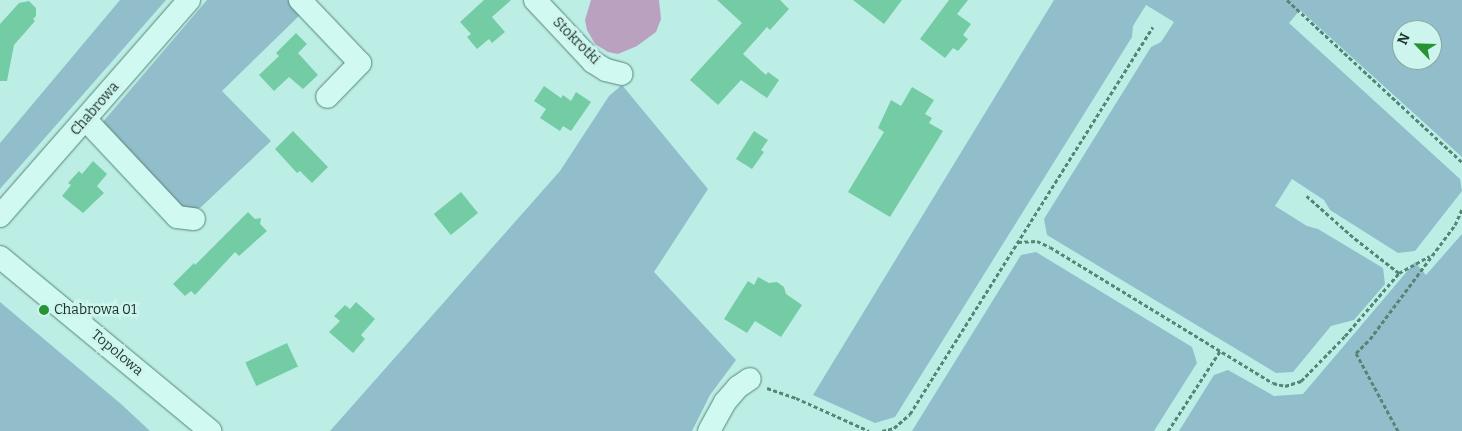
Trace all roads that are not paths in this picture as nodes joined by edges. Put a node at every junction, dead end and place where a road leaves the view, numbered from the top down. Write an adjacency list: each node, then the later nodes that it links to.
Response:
1 (189, 0): 6 (street, Chabrowa)
2 (300, 0): 5 (street)
3 (535, 0): 4 (street, Stokrotki)
4 (622, 74)
5 (327, 97)
6 (86, 120): 7 (street, Chabrowa); 8 (street)
7 (0, 216)
8 (194, 220)
9 (0, 257): 11 (street, Topolowa)
10 (750, 379): 12 (street)
11 (210, 431)
12 (709, 431)

